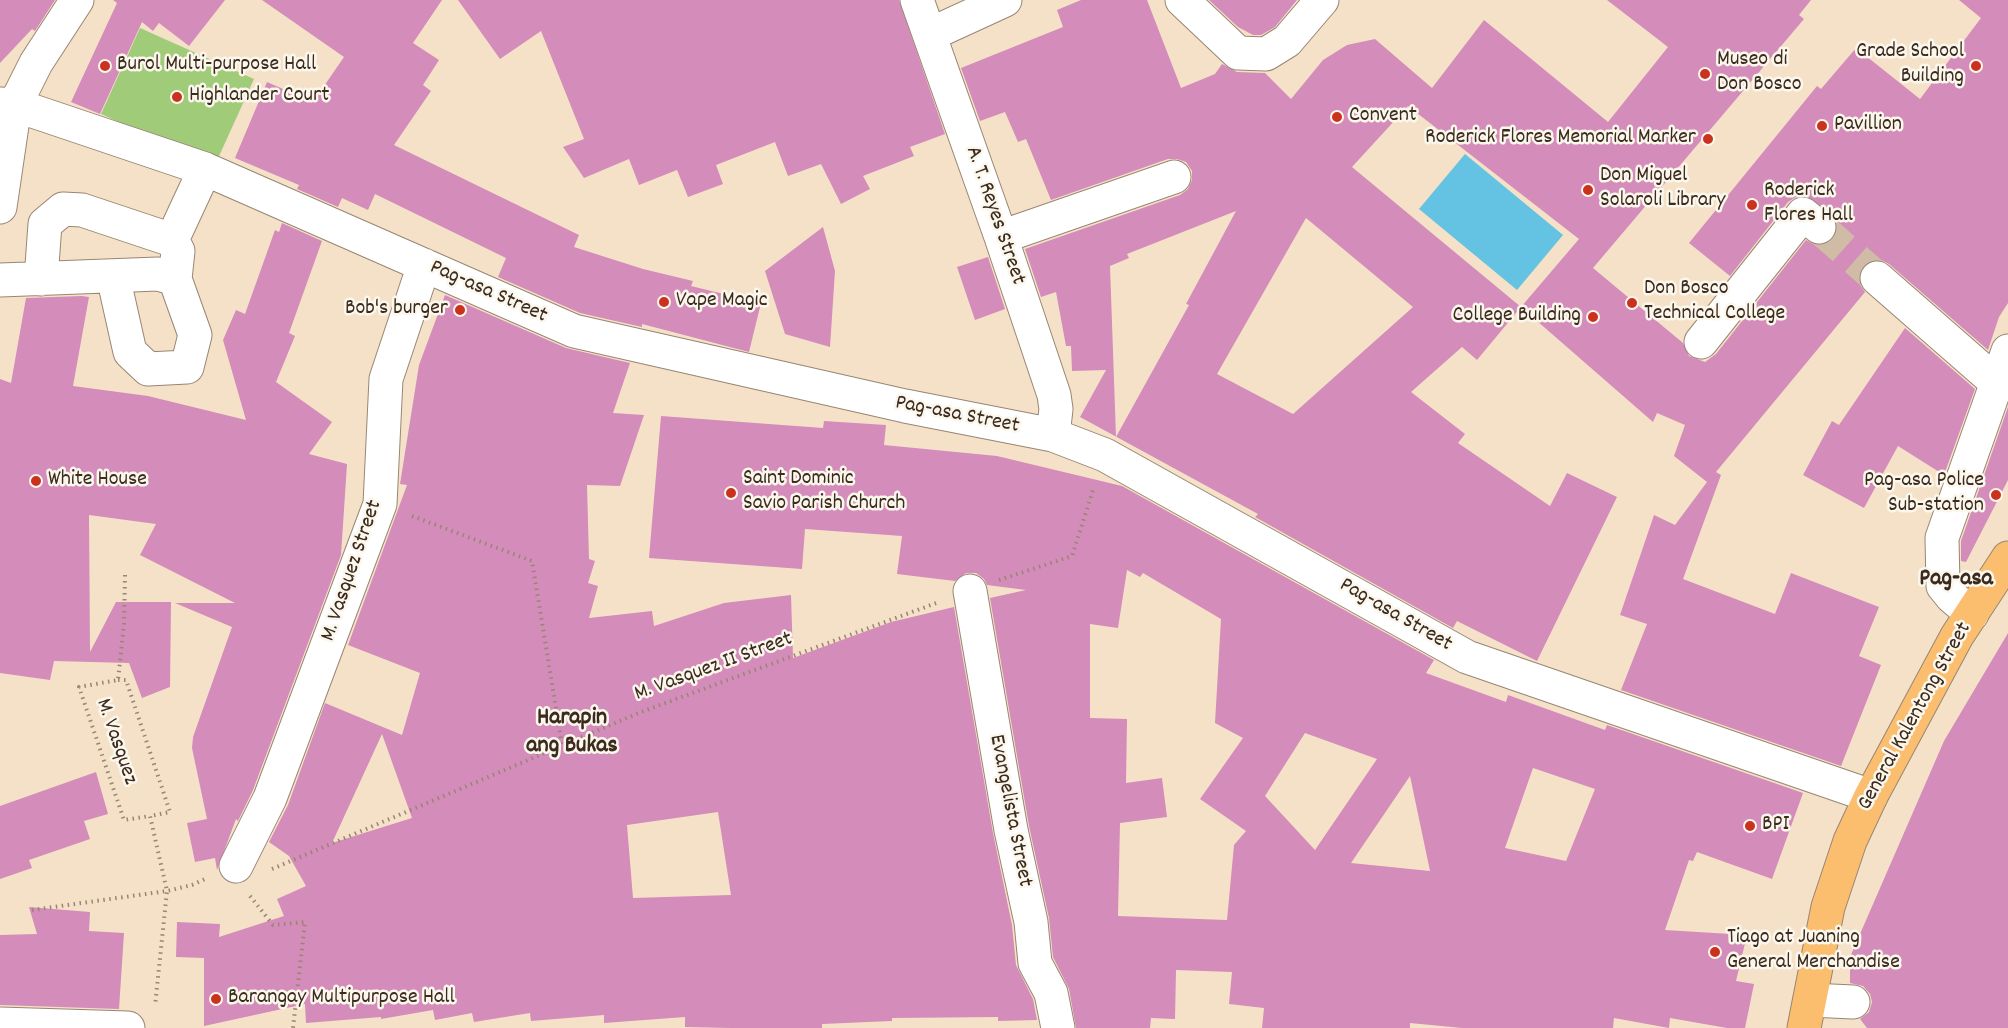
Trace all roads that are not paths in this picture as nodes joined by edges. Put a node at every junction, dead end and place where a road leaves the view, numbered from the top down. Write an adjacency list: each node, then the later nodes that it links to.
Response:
1 (77, 0): 7 (street)
2 (917, 0): 6 (street, A. T. Reyes Street)
3 (1005, 0): 6 (street)
4 (1182, 0): 5 (street)
5 (1322, 0)
6 (931, 34): 12 (street, A. T. Reyes Street)
7 (8, 104): 8 (street, Pag-asa Street); 10 (street)
8 (205, 169): 13 (street); 14 (street, Pag-asa Street)
9 (1173, 177): 12 (street)
10 (0, 207)
11 (1819, 227): 20 (street)
12 (1001, 237): 23 (street, A. T. Reyes Street)
13 (172, 240): 17 (street); 18 (street)
14 (424, 265): 23 (street, Pag-asa Street); 28 (street, M. Vasquez Street)
15 (113, 276): 17 (street); 18 (street); 18 (street)
16 (1877, 278): 22 (street)
17 (41, 279): 19 (street)
18 (175, 279)
19 (0, 280)
20 (1701, 342)
21 (2008, 351): 22 (street, General Kalentong Street)
22 (1997, 383): 26 (street, General Kalentong Street)
23 (1053, 435): 27 (street, Pag-asa Street)
24 (2008, 558): 26 (main road)
25 (970, 591): 33 (street, Evangelista Street)
26 (1972, 614): 27 (main road, General Kalentong Street)
27 (1871, 796): 30 (main road, General Kalentong Street)
28 (232, 867)
29 (1853, 1002): 30 (street)
30 (1807, 1014)
31 (141, 1022): 32 (street)
32 (0, 1024)
33 (1058, 1028)

